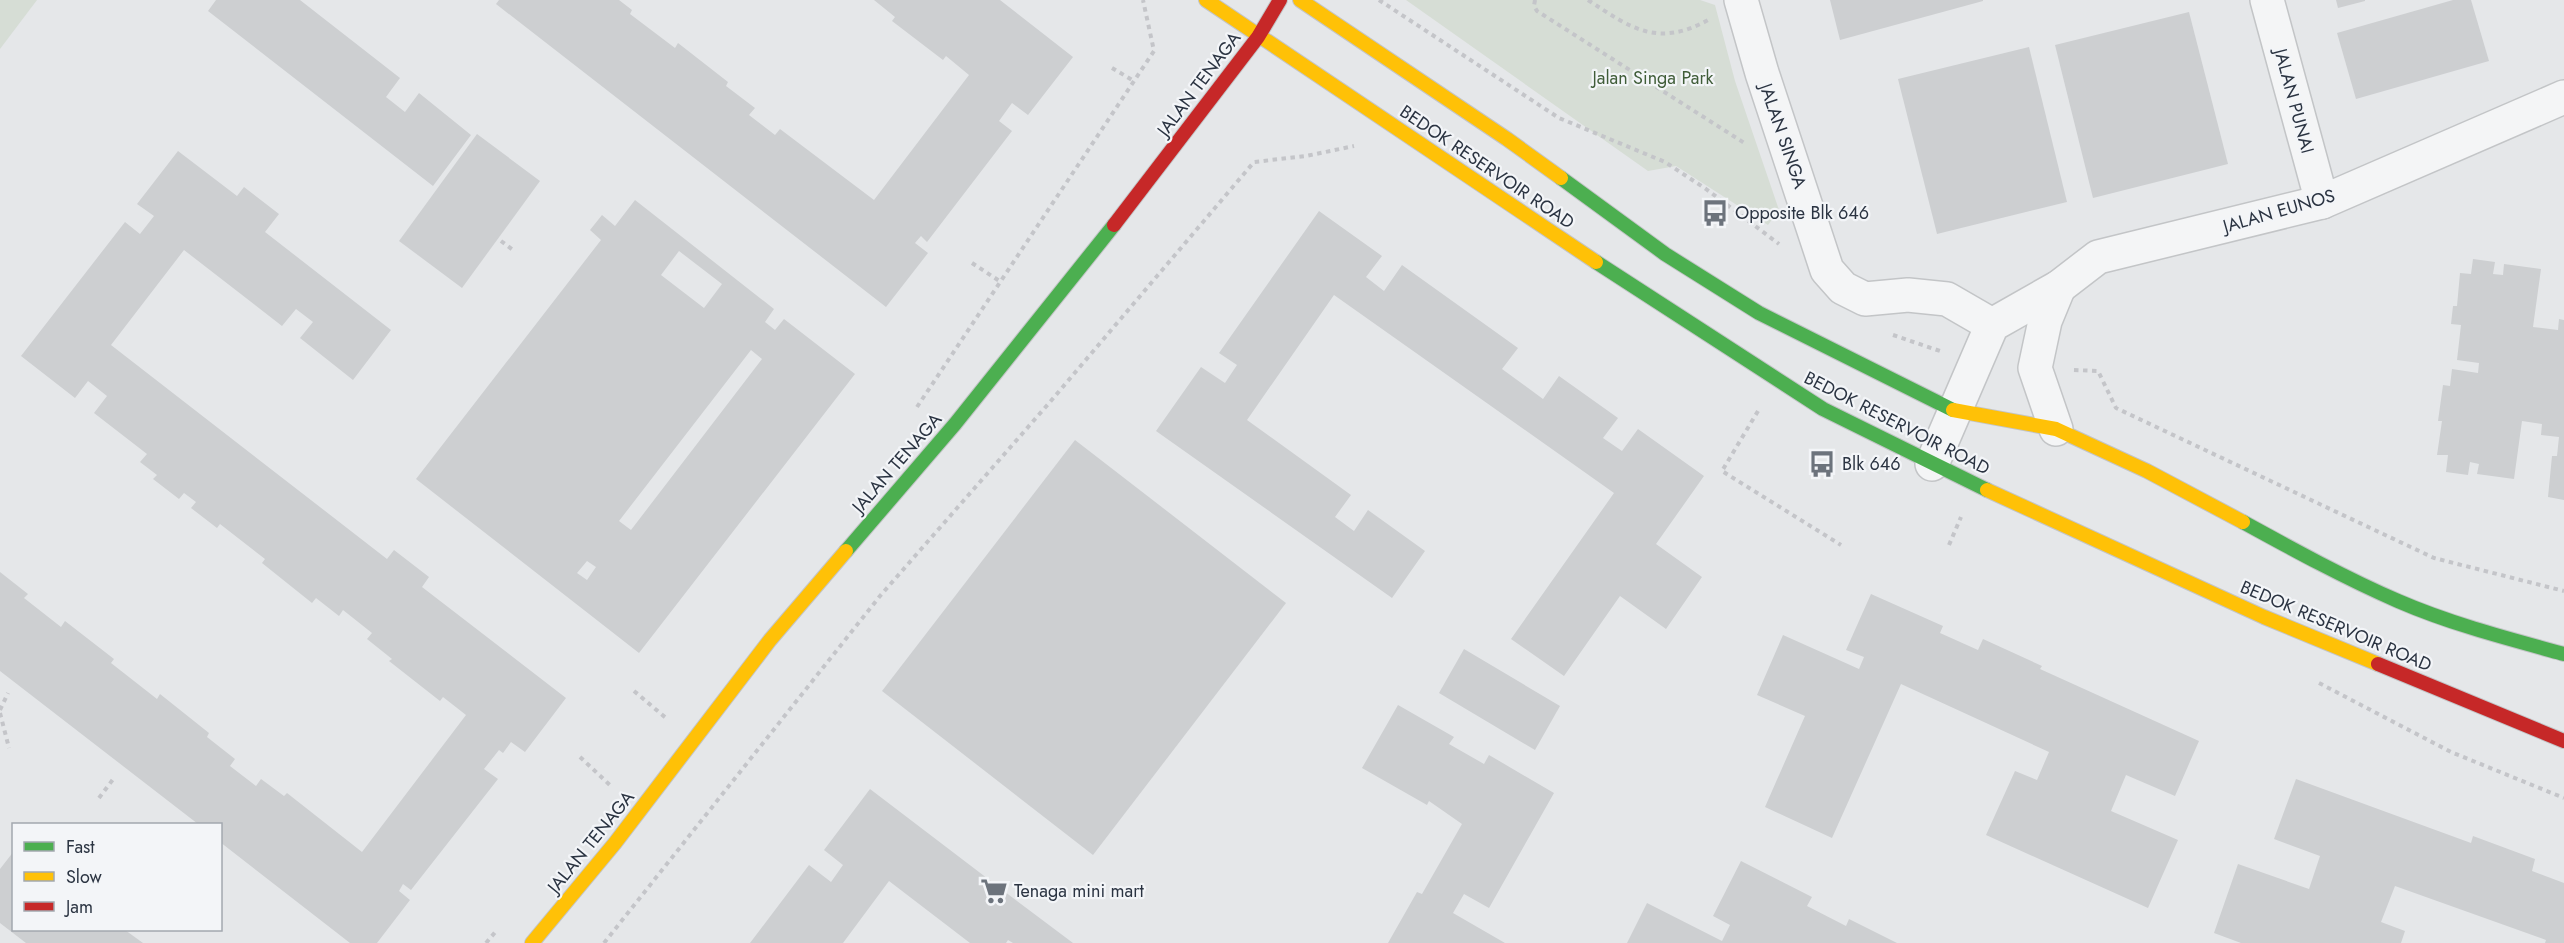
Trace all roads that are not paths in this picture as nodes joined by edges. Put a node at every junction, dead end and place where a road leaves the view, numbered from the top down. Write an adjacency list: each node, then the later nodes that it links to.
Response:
1 (1206, 0): 6 (main road, BEDOK RESERVOIR ROAD)
2 (1280, 0): 6 (main road, JALAN TENAGA)
3 (1300, 0): 11 (main road, BEDOK RESERVOIR ROAD)
4 (1741, 0): 10 (street, JALAN SINGA)
5 (2266, 0): 8 (street, JALAN PUNAI)
6 (1258, 37): 13 (main road, BEDOK RESERVOIR ROAD); 16 (main road, JALAN TENAGA)
7 (2564, 97): 8 (street, JALAN EUNOS)
8 (2322, 202): 9 (street, JALAN EUNOS)
9 (2059, 287): 10 (street, JALAN EUNOS); 12 (street)
10 (1992, 325): 11 (street)
11 (1956, 411): 12 (main road, BEDOK RESERVOIR ROAD); 13 (street)
12 (2056, 429): 14 (main road, BEDOK RESERVOIR ROAD)
13 (1932, 464): 15 (main road, BEDOK RESERVOIR ROAD)
14 (2564, 654)
15 (2564, 741)
16 (531, 943)

